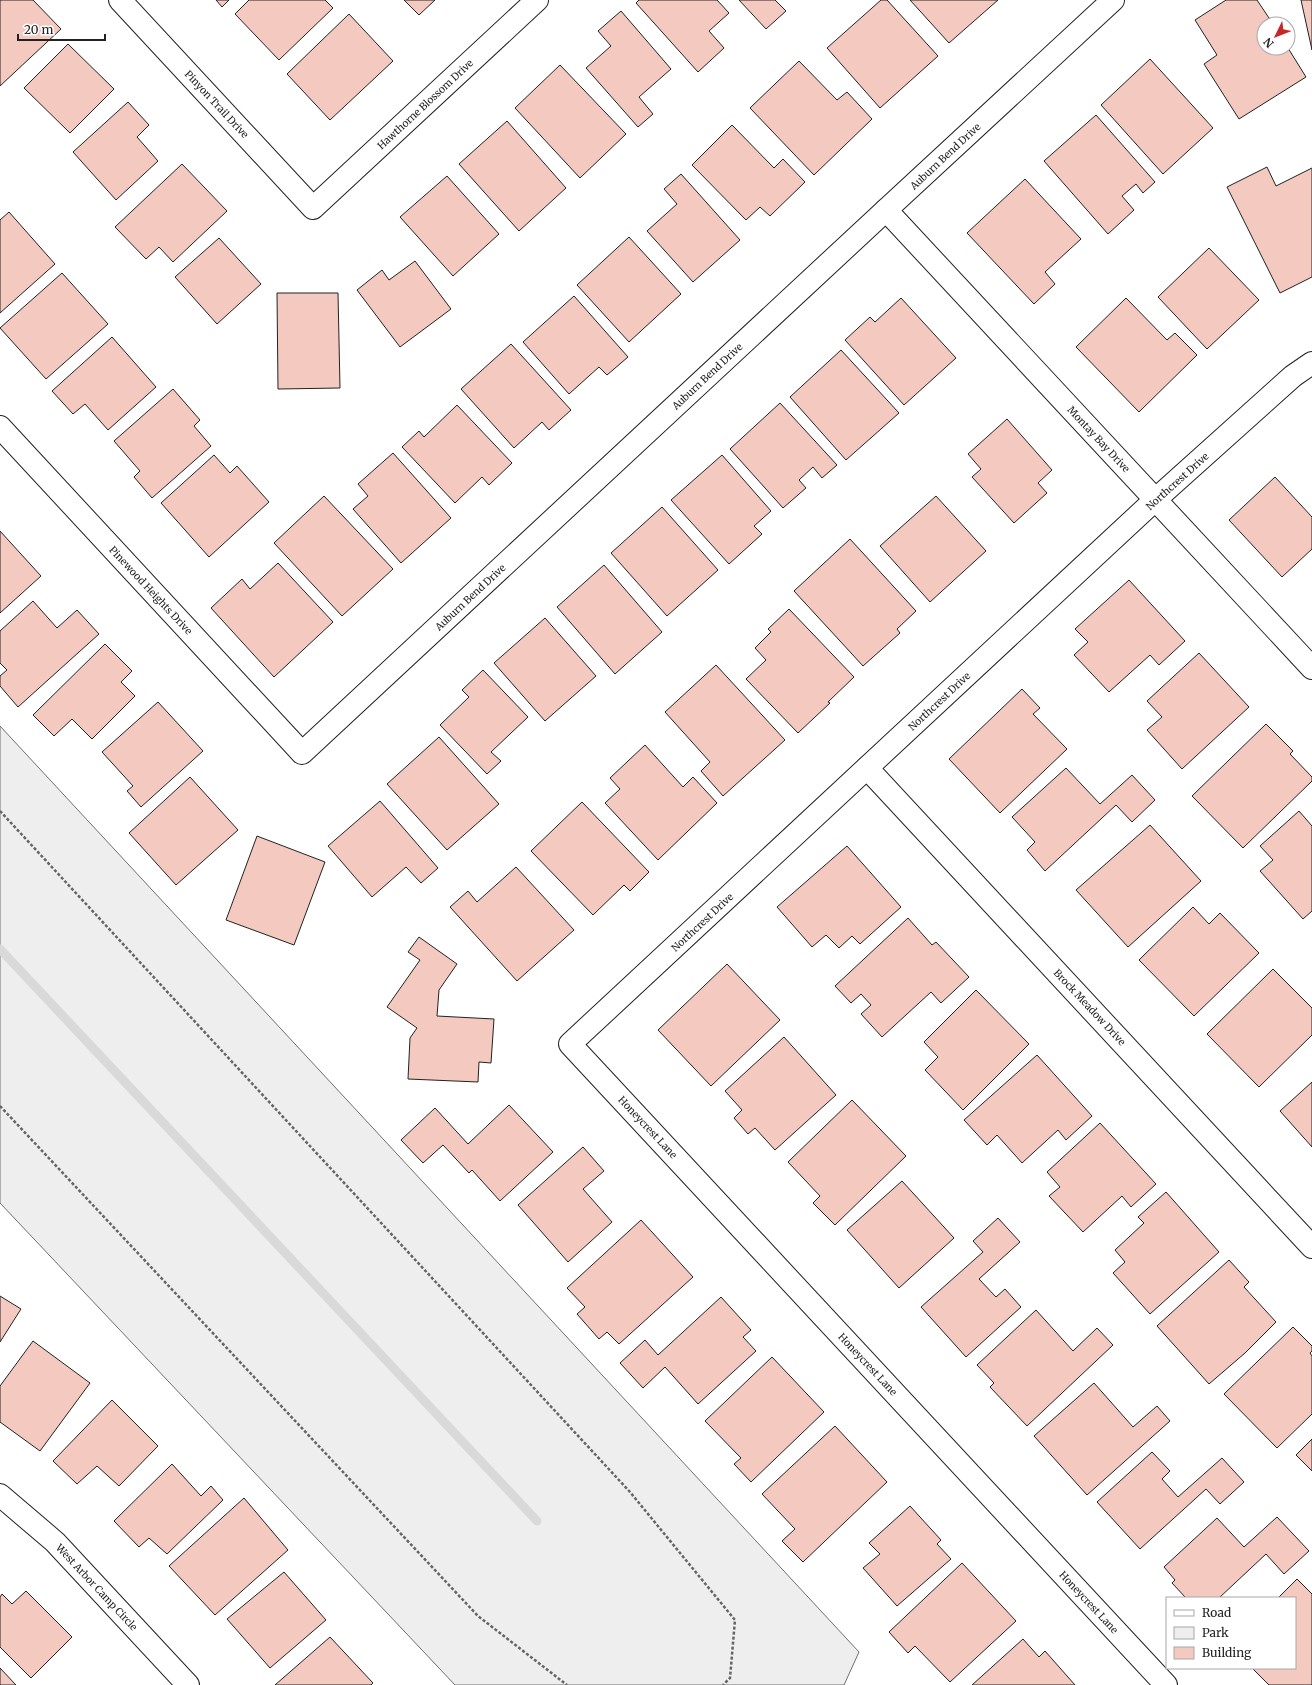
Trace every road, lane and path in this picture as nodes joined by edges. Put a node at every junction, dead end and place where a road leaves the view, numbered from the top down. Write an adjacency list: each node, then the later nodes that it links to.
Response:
1 (120, 0): 4 (street, Pinyon Trail Drive)
2 (537, 0): 4 (street, Hawthorne Blossom Drive)
3 (1114, 0): 5 (street, Auburn Bend Drive)
4 (313, 208)
5 (886, 210): 8 (street, Montay Bay Drive); 10 (street, Auburn Bend Drive)
6 (1312, 363): 8 (street, Northcrest Drive)
7 (0, 427): 10 (street, Pinewood Heights Drive)
8 (1156, 499): 9 (street, Montay Bay Drive); 11 (street, Northcrest Drive)
9 (1312, 668)
10 (302, 753)
11 (867, 768): 13 (street, Northcrest Drive); 15 (street, Brock Meadow Drive)
12 (0, 811): 19 (path)
13 (570, 1044): 20 (street, Honeycrest Lane)
14 (0, 1106): 18 (path)
15 (1312, 1247)
16 (2, 1501): 17 (street, West Arbor Camp Circle)
17 (188, 1685)
18 (567, 1685)
19 (723, 1685)
20 (1166, 1685)

